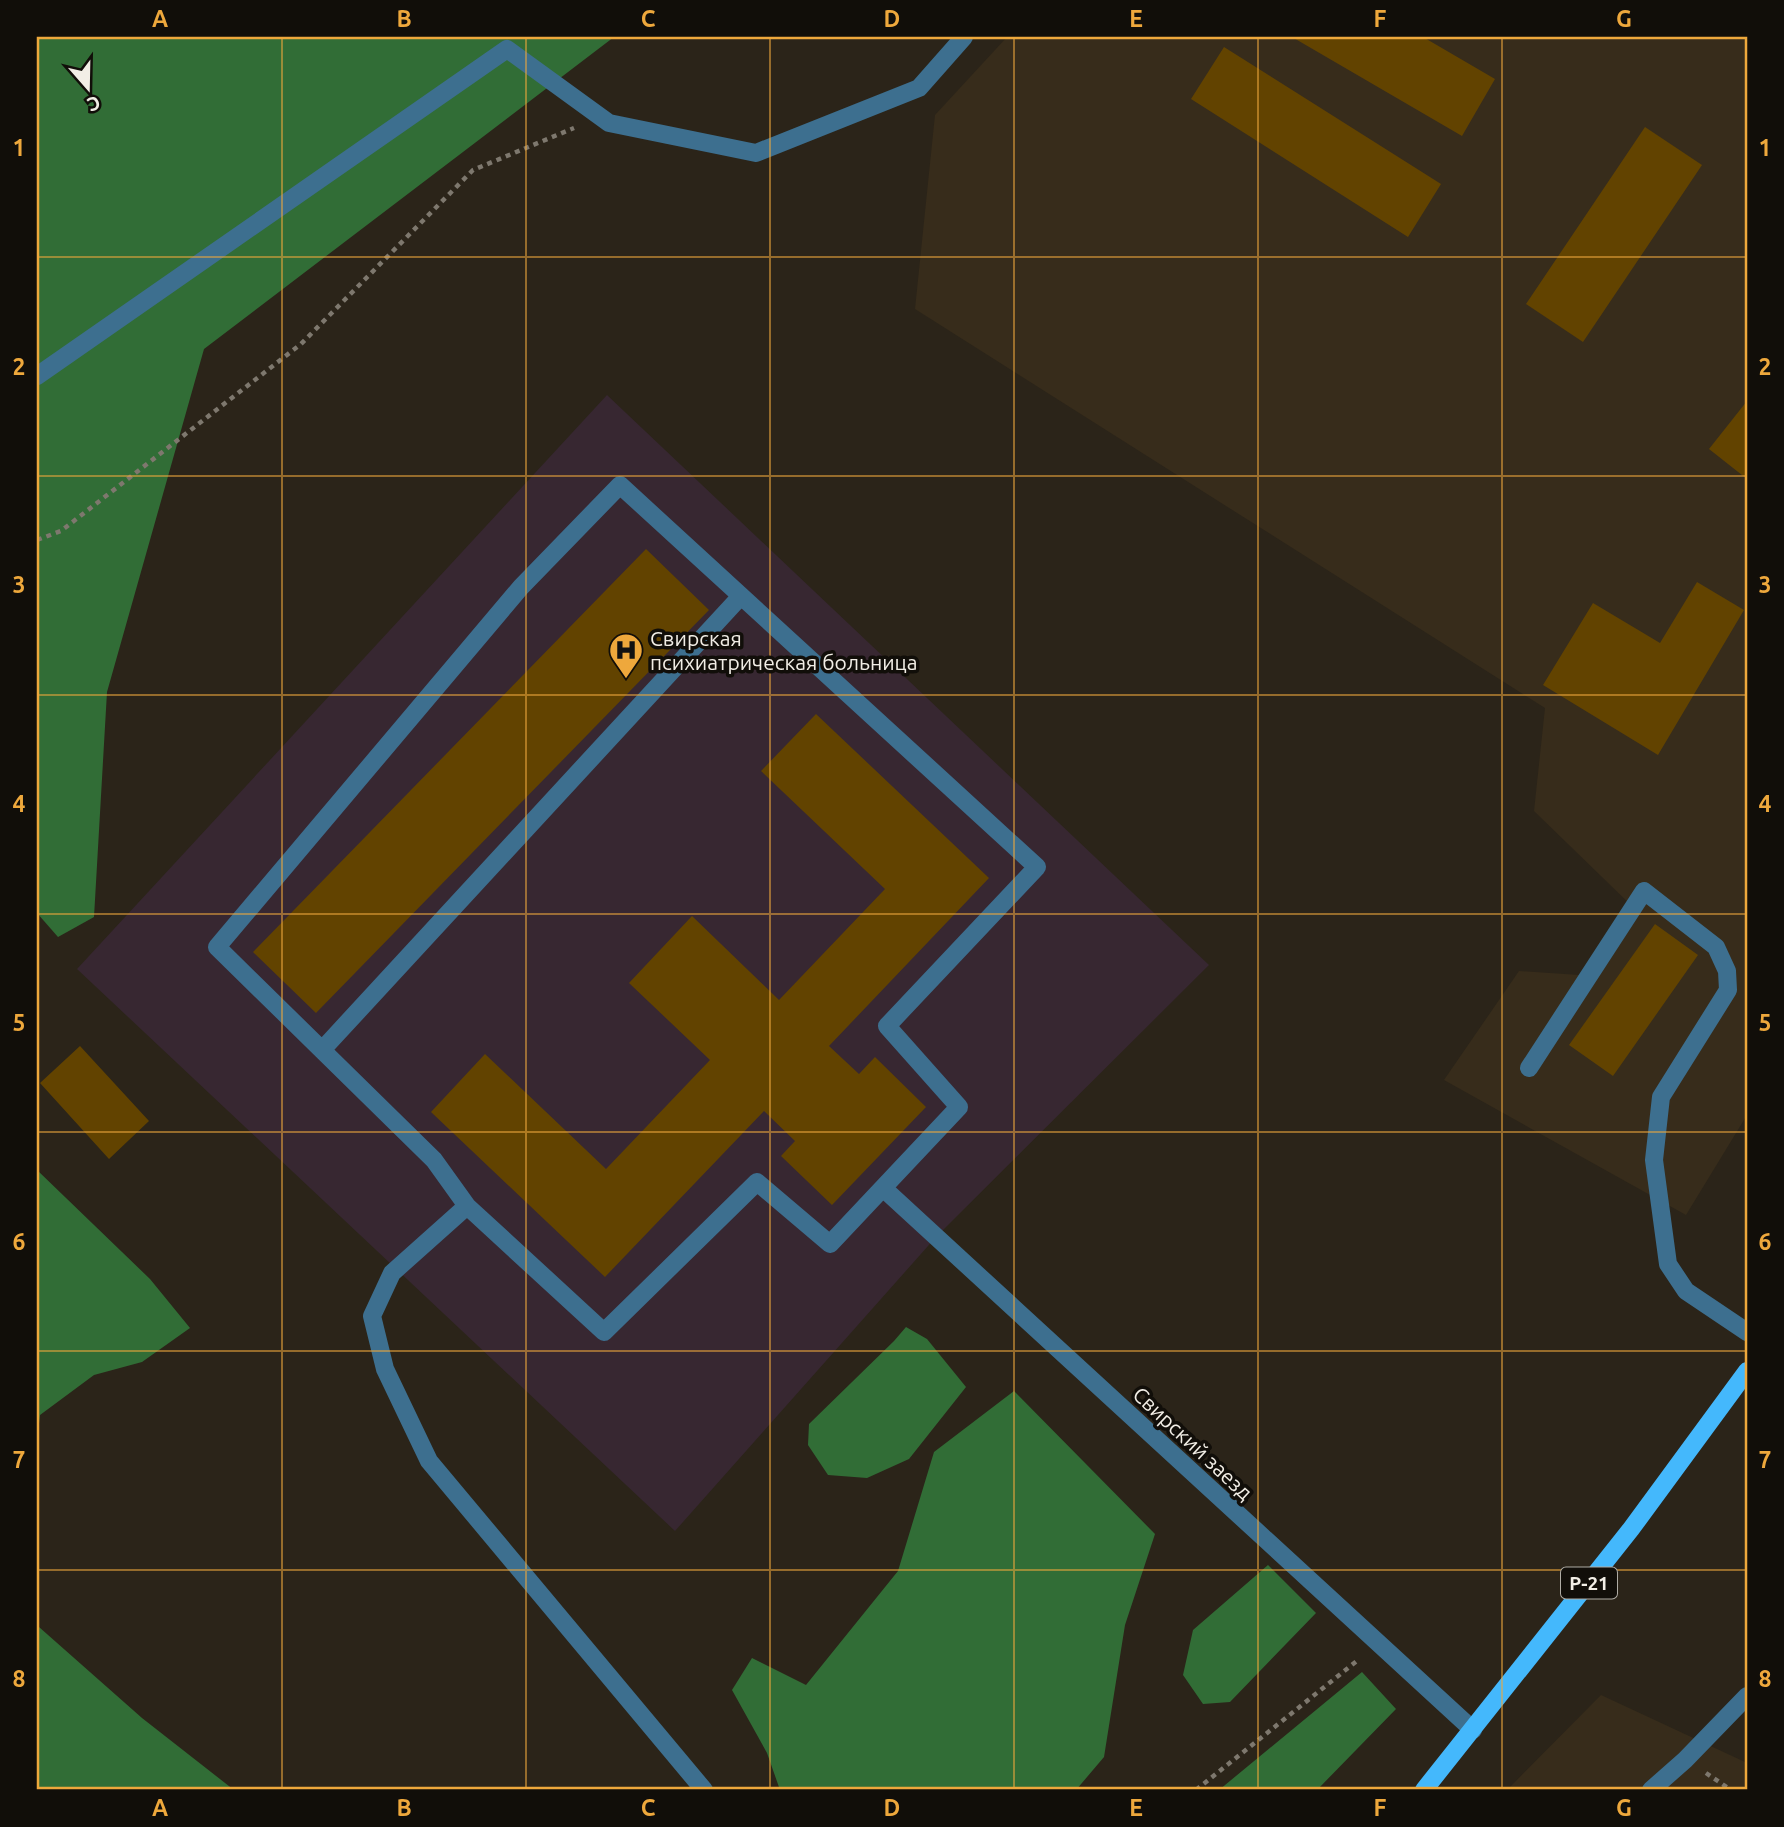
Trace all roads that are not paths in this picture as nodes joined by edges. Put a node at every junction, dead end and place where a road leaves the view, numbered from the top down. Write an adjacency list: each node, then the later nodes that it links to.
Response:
1 (964, 37): 2 (street)
2 (37, 376)
3 (741, 596): 4 (street); 4 (street); 6 (street)
4 (322, 1050): 7 (street)
5 (1529, 1068): 8 (street)
6 (883, 1188): 7 (street); 11 (street, Свирский заезд)
7 (467, 1206): 12 (street)
8 (1747, 1332)
9 (1747, 1371): 11 (main road, Р-21)
10 (1747, 1696): 14 (street)
11 (1473, 1730): 13 (main road, Р-21)
12 (704, 1790)
13 (1424, 1790)
14 (1651, 1790)

